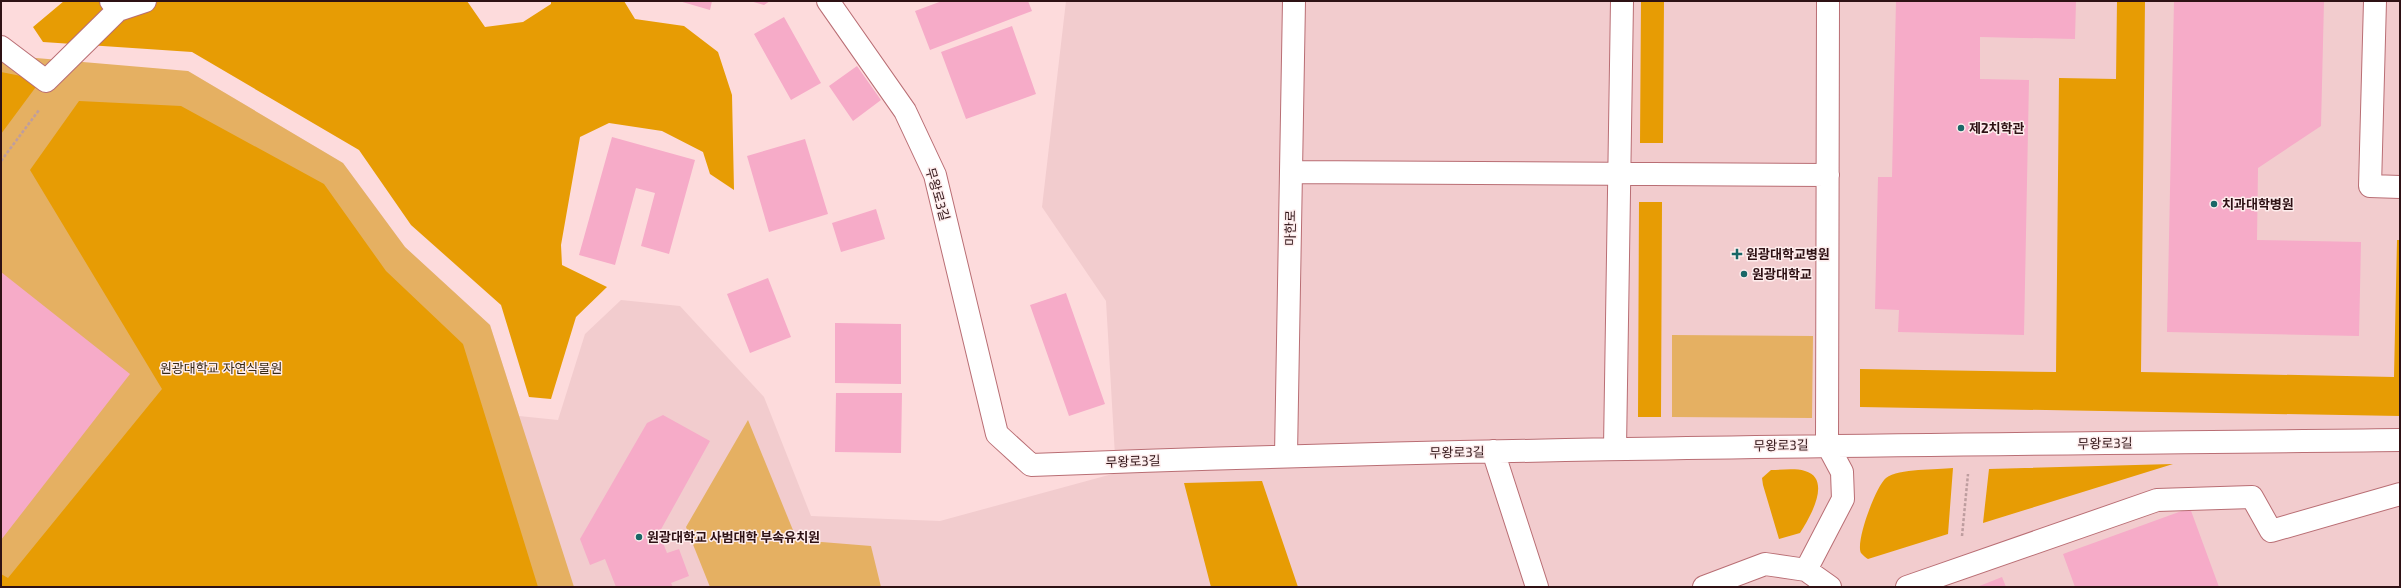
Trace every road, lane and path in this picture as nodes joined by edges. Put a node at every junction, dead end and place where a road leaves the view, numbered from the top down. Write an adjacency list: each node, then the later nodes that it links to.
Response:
1 (145, 1): 7 (street)
2 (828, 1): 20 (street, 무왕로3길)
3 (1294, 1): 11 (street, 마한로)
4 (1622, 1): 12 (street)
5 (1828, 1): 13 (street)
6 (2375, 1): 14 (street)
7 (114, 6): 8 (street)
8 (1, 47)
9 (43, 104): 10 (path)
10 (1, 161)
11 (1291, 172): 12 (street); 20 (street, 마한로)
12 (1619, 173): 13 (street); 18 (street)
13 (1828, 174): 16 (street)
14 (2400, 187)
15 (2400, 440): 17 (street, 무왕로3길)
16 (1827, 444): 17 (street, 무왕로3길); 18 (street, 무왕로3길); 23 (street)
17 (1971, 445): 22 (path)
18 (1615, 448): 19 (street, 무왕로3길)
19 (1493, 451): 20 (street, 무왕로3길); 25 (street)
20 (1286, 455)
21 (2400, 494): 22 (street)
22 (1959, 569): 28 (street)
23 (1806, 570): 24 (street); 27 (street)
24 (1740, 580): 26 (street)
25 (1537, 587)
26 (1704, 587)
27 (1830, 587)
28 (1907, 587)

